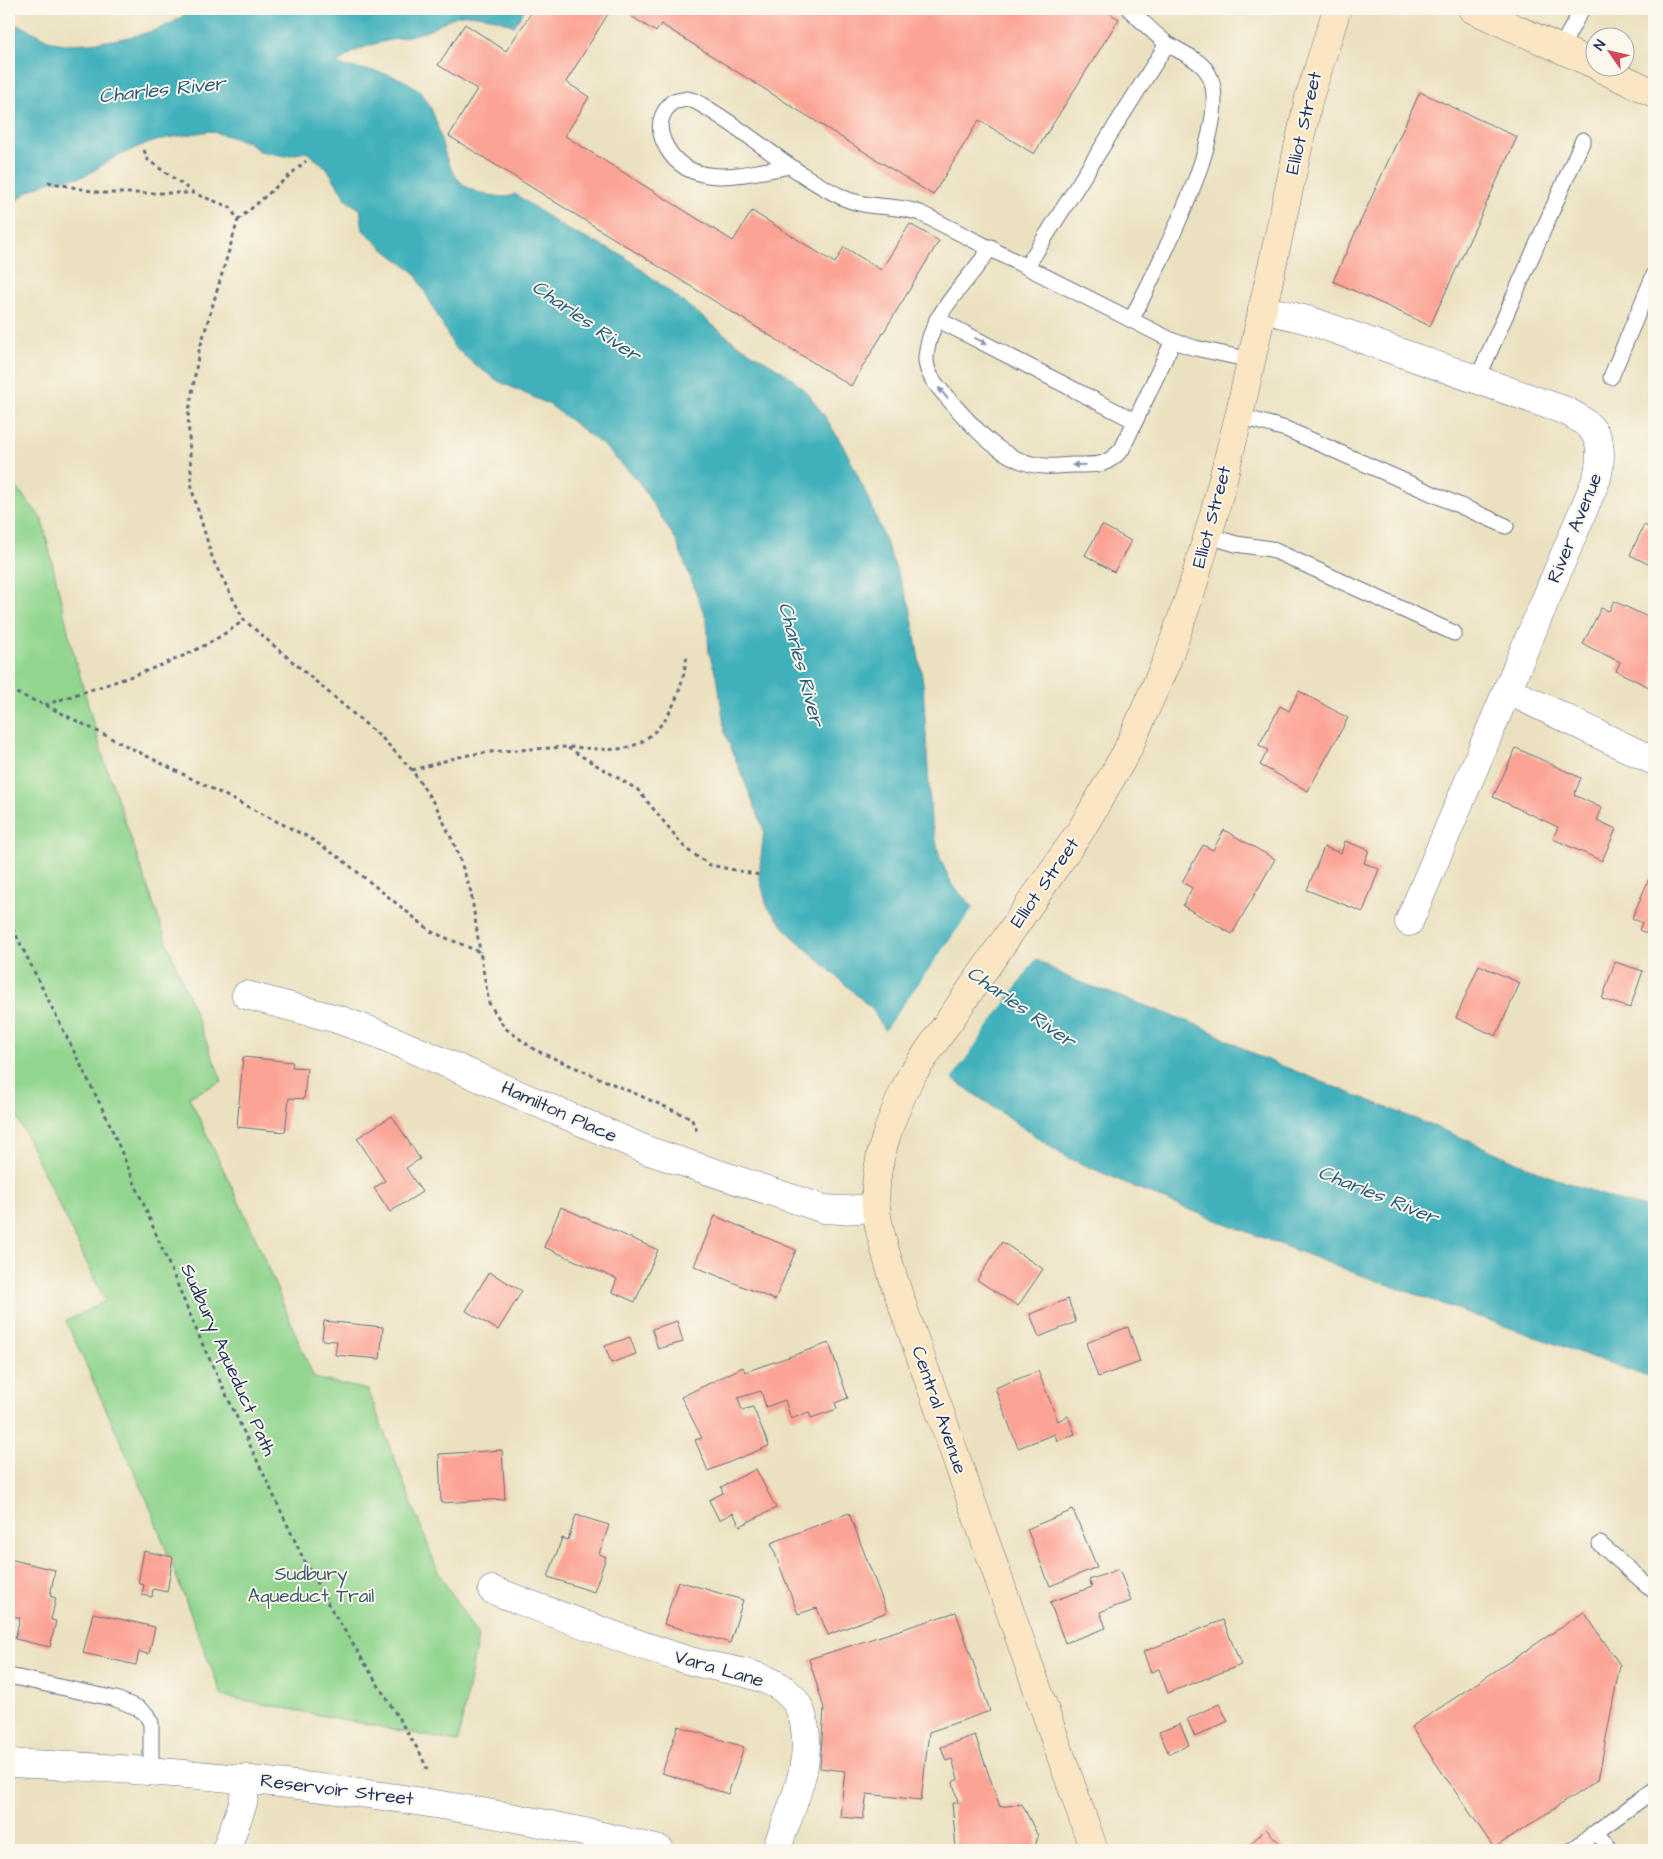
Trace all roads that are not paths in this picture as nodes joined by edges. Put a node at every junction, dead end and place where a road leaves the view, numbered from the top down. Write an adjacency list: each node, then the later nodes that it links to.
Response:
1 (1129, 9): 5 (lane)
2 (1337, 9): 15 (main road, Elliot Street)
3 (1472, 9): 6 (main road)
4 (1582, 9): 6 (lane)
5 (1167, 44): 13 (lane); 17 (lane)
6 (1560, 49): 7 (main road)
7 (1586, 61)
8 (1622, 78): 9 (main road)
9 (1654, 93)
10 (1583, 140): 21 (lane)
11 (790, 166): 11 (lane); 12 (lane)
12 (990, 247): 13 (lane); 16 (lane)
13 (1027, 266): 17 (lane)
14 (1654, 275): 20 (lane)
15 (1262, 309): 19 (main road, Elliot Street); 21 (street, River Avenue)
16 (937, 319): 23 (lane, one-way to 23); 23 (lane, one-way to 16)
17 (1132, 319): 18 (lane)
18 (1173, 341): 19 (lane); 23 (lane)
19 (1251, 360): 22 (main road, Elliot Street)
20 (1611, 377)
21 (1477, 380): 27 (street, River Avenue)
22 (1238, 416): 24 (lane); 25 (main road, Elliot Street)
23 (1135, 421)
24 (1506, 526)
25 (1209, 536): 26 (lane); 30 (main road, Elliot Street)
26 (1454, 632)
27 (1507, 690): 28 (street); 29 (street, River Avenue)
28 (1654, 761)
29 (1409, 922)
30 (976, 980): 32 (main road, Central Avenue)
31 (246, 995): 32 (street, Hamilton Place)
32 (876, 1208): 45 (main road, Central Avenue)
33 (1600, 1544): 35 (lane)
34 (492, 1590): 44 (street, Vara Lane)
35 (1654, 1591)
36 (9, 1676): 38 (lane)
37 (9, 1763): 38 (street, Reservoir Street)
38 (152, 1770): 39 (street, Reservoir Street)
39 (247, 1779): 42 (street, Reservoir Street); 43 (street)
40 (1654, 1790): 41 (lane)
41 (1596, 1832): 46 (lane); 47 (lane)
42 (647, 1849)
43 (226, 1850)
44 (776, 1850)
45 (1094, 1850)
46 (1572, 1850)
47 (1610, 1850)

